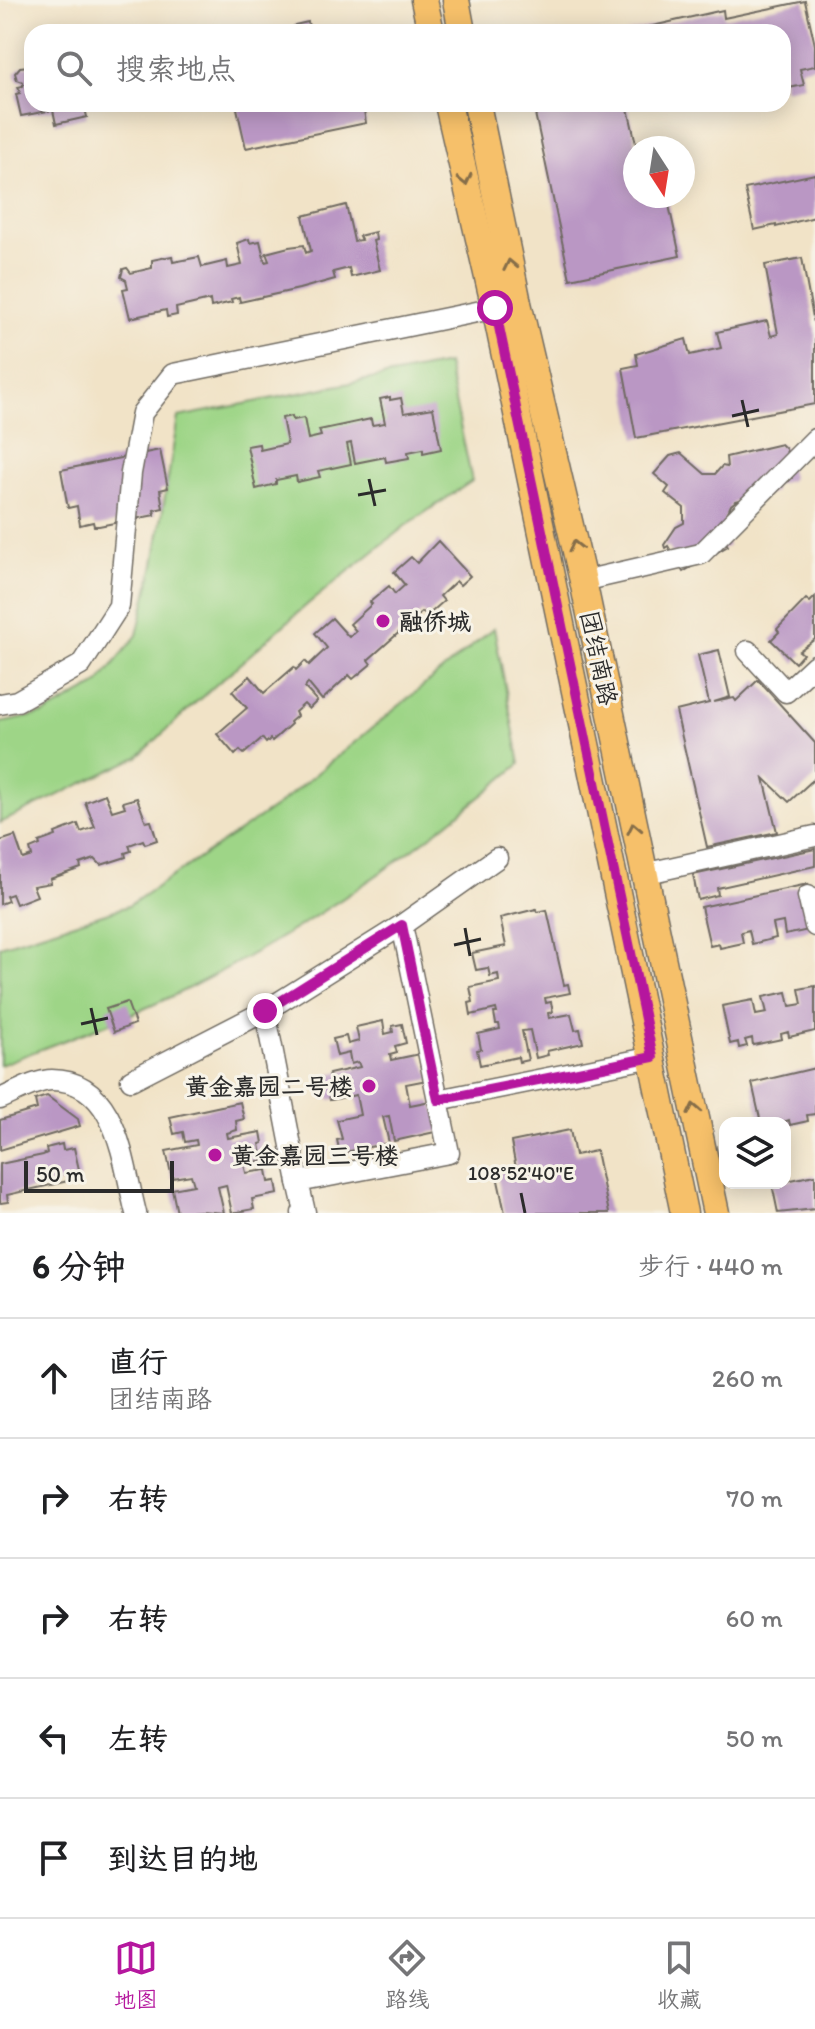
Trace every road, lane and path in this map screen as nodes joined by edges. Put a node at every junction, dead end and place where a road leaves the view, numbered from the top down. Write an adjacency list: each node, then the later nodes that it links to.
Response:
1 (424, 0): 3 (main road)
2 (456, 0): 4 (main road)
3 (429, 24)
4 (460, 24)
5 (450, 112): 7 (main road, 团结南路, one-way to 7)
6 (478, 112): 7 (main road, 团结南路, one-way to 6)
7 (507, 306): 9 (main road, 团结南路, one-way to 7); 12 (street); 20 (main road, 团结南路)
8 (815, 439): 9 (street)
9 (583, 581): 15 (main road, 团结南路, one-way to 9)
10 (748, 651): 11 (street)
11 (815, 665)
12 (0, 704)
13 (815, 836): 15 (street)
14 (497, 858): 17 (street)
15 (643, 874): 28 (main road, 团结南路, one-way to 15)
16 (808, 896): 18 (street)
17 (402, 925): 19 (street); 23 (street)
18 (815, 926)
19 (265, 1011): 21 (street); 24 (street)
20 (653, 1057): 23 (street); 27 (main road, 团结南路)
21 (131, 1080)
22 (0, 1099): 25 (street)
23 (438, 1100): 24 (street)
24 (298, 1182): 26 (street)
25 (136, 1213)
26 (302, 1213)
27 (684, 1213)
28 (716, 1213)

